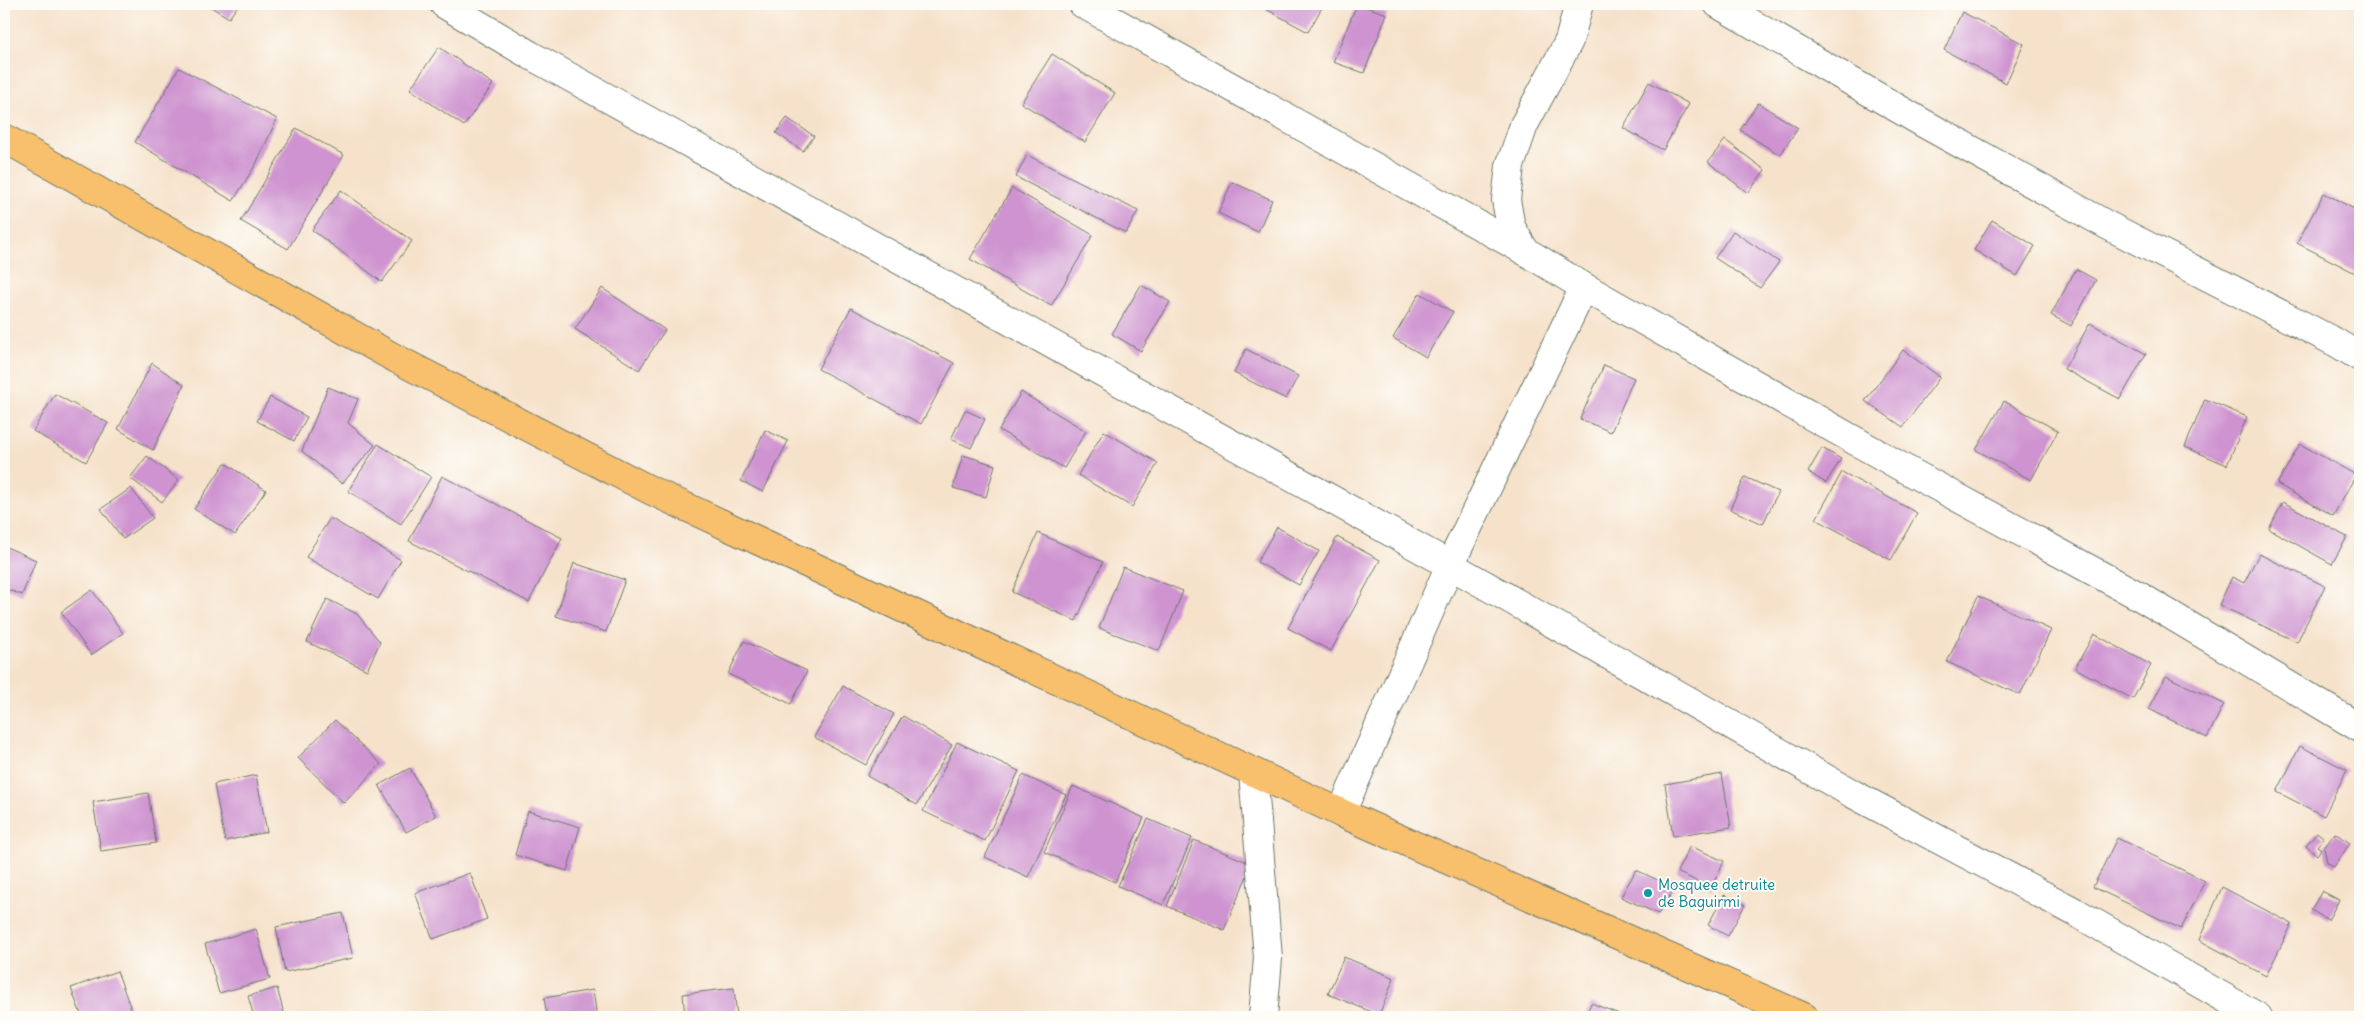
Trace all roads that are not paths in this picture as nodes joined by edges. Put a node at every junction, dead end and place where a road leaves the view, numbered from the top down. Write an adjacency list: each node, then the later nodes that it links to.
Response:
1 (444, 4): 9 (street)
2 (1083, 4): 6 (street)
3 (1579, 4): 6 (street)
4 (1718, 4): 8 (street)
5 (4, 138): 11 (main road)
6 (1525, 251): 7 (street)
7 (1584, 287): 9 (street); 10 (street)
8 (2360, 357)
9 (1450, 565): 12 (street); 15 (street)
10 (2360, 728)
11 (1253, 772): 12 (main road); 13 (street)
12 (1341, 813): 14 (main road)
13 (1263, 1017)
14 (1804, 1017)
15 (2258, 1017)

